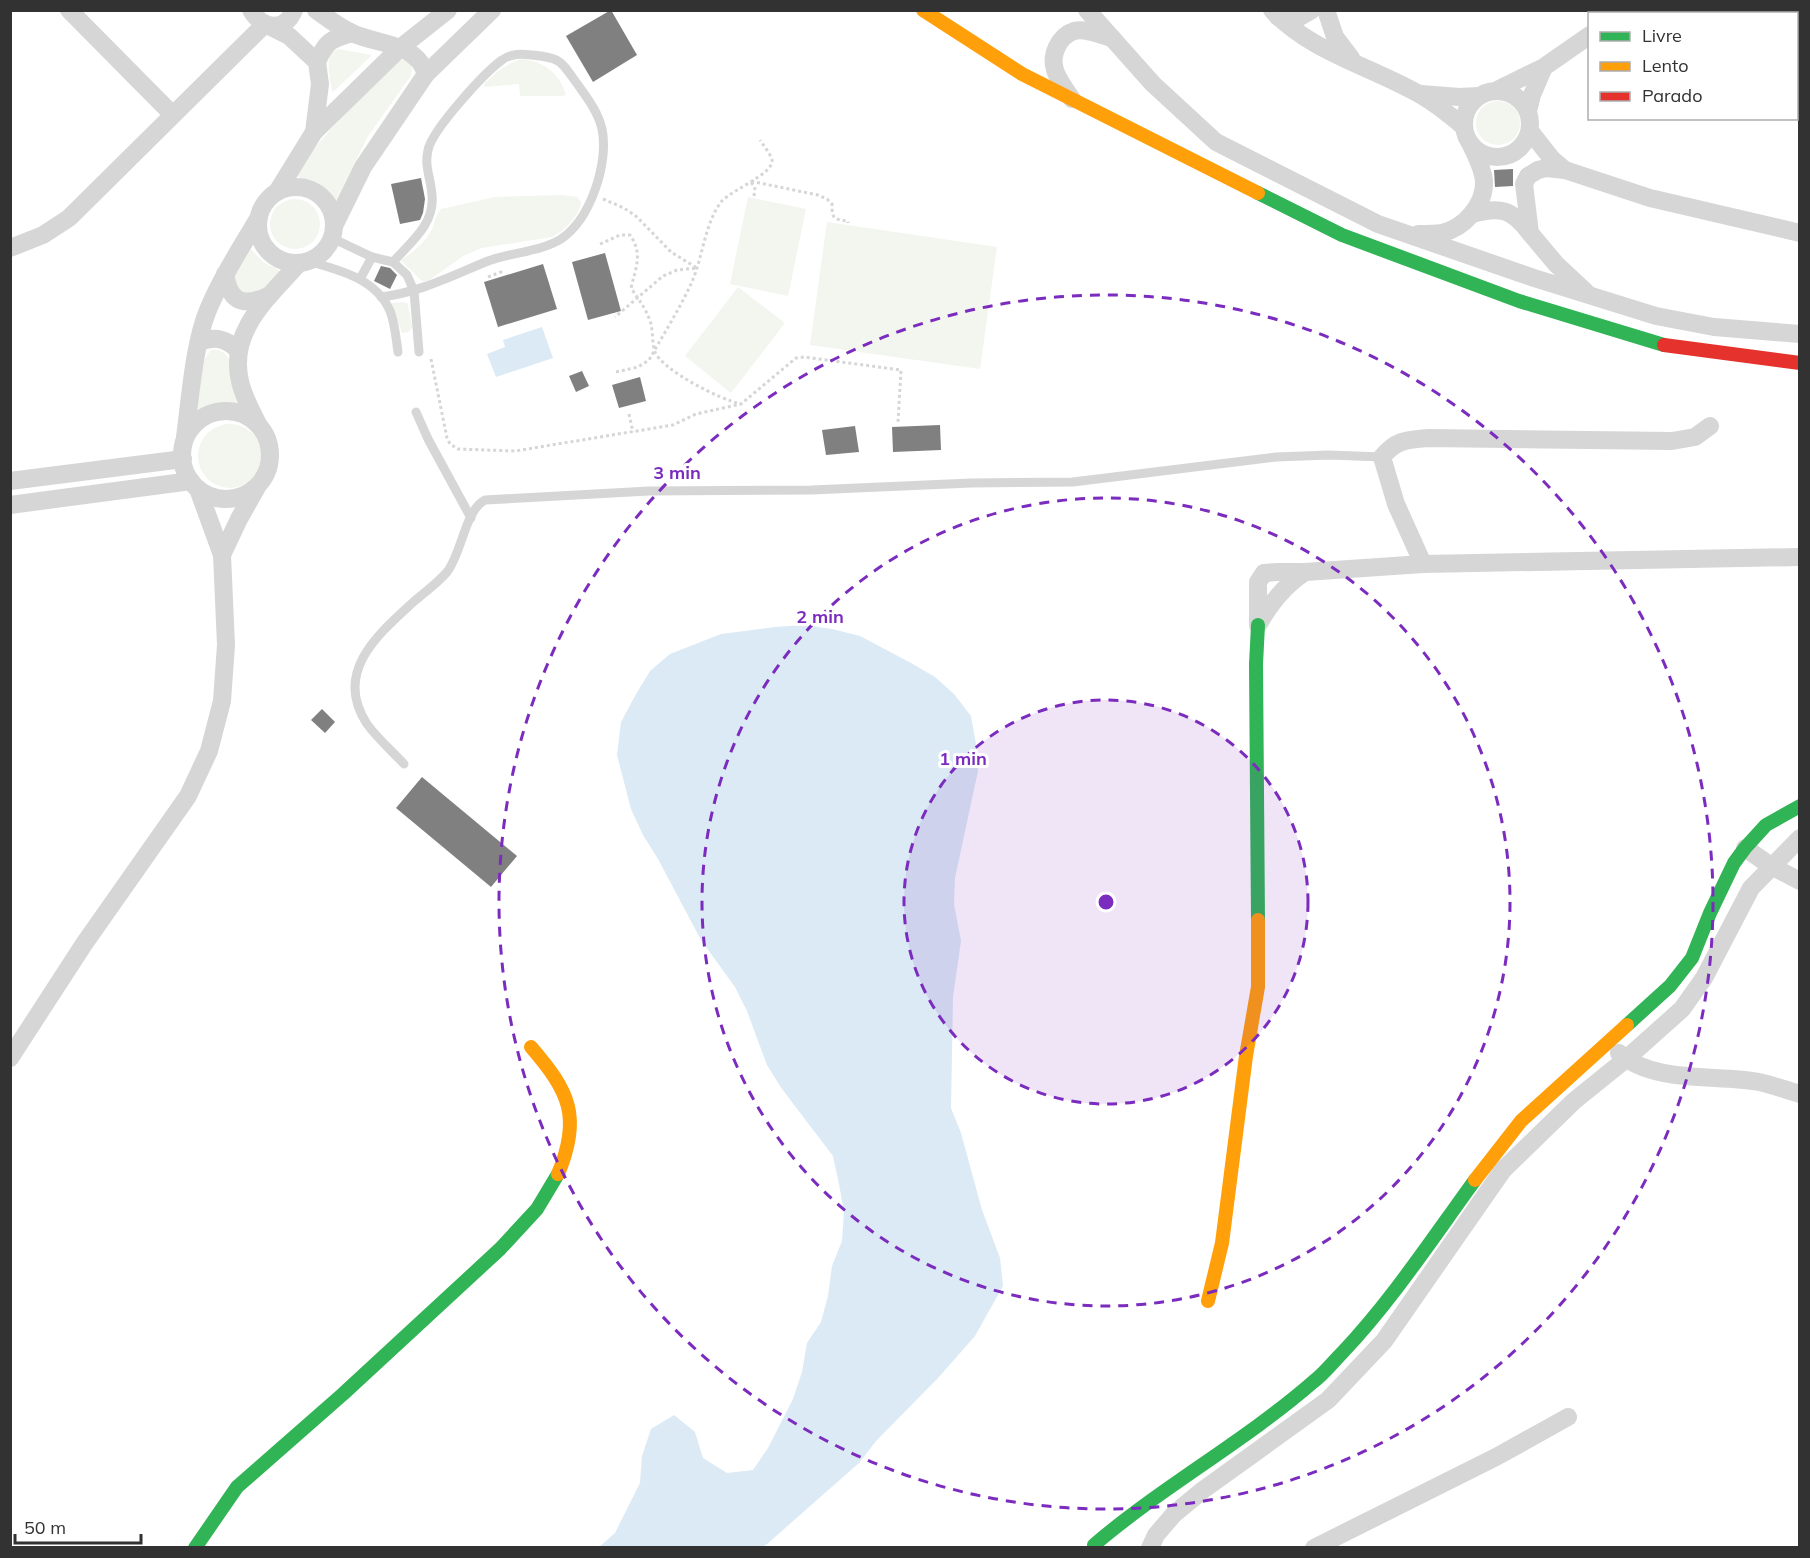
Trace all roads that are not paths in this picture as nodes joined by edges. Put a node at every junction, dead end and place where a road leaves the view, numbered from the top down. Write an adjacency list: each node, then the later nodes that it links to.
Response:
1 (69, 10): 26 (street)
2 (251, 10): 12 (street)
3 (294, 10): 12 (street)
4 (316, 10): 13 (street)
5 (448, 10): 16 (street)
6 (492, 10): 20 (street)
7 (923, 10): 24 (street)
8 (1088, 10): 15 (street)
9 (1312, 10): 11 (street)
10 (1326, 10): 18 (street)
11 (1275, 14): 18 (street)
12 (267, 25): 17 (street); 26 (street)
13 (352, 33): 16 (street); 17 (street)
14 (1588, 36): 19 (street)
15 (1113, 39): 24 (street); 39 (street)
16 (400, 48): 20 (street); 28 (street)
17 (317, 62): 28 (street)
18 (1353, 62): 22 (street)
19 (1544, 67): 21 (street); 25 (street)
20 (426, 74): 36 (street)
21 (1497, 90): 23 (street); 25 (street)
22 (1420, 94): 23 (street); 29 (street)
23 (1479, 96): 29 (street)
24 (1072, 99): 55 (street)
25 (1528, 111): 27 (street)
26 (172, 114): 40 (street)
27 (1530, 131): 30 (street); 31 (street)
28 (314, 132): 33 (street)
29 (1467, 135): 30 (street); 34 (street)
30 (1521, 148): 32 (street)
31 (1565, 170): 32 (street); 38 (street)
32 (1524, 184): 37 (street)
33 (277, 192): 35 (street); 36 (street)
34 (1472, 214): 37 (street); 39 (street)
35 (259, 217): 42 (street); 44 (street)
36 (333, 232): 41 (lane); 42 (street)
37 (1530, 233): 48 (street)
38 (1800, 233)
39 (1407, 234): 48 (street)
40 (10, 248)
41 (372, 257): 43 (lane); 45 (lane)
42 (304, 262): 45 (lane); 47 (street)
43 (393, 262): 46 (lane); 46 (lane)
44 (225, 274): 47 (street); 51 (street)
45 (360, 279): 49 (lane)
46 (414, 291): 49 (lane); 54 (lane)
47 (270, 295): 52 (street)
48 (1590, 295): 50 (street)
49 (381, 297): 53 (lane)
50 (1800, 334)
51 (199, 342): 52 (street); 59 (street)
52 (238, 350): 58 (street)
53 (398, 352)
54 (419, 352)
55 (1800, 363)
56 (416, 412): 66 (lane)
57 (1710, 426): 60 (street)
58 (260, 428): 59 (street); 64 (street)
59 (185, 440): 61 (street)
60 (1382, 457): 66 (lane); 69 (street)
61 (183, 459): 62 (street); 63 (street)
62 (10, 481)
63 (195, 485): 64 (street); 65 (street); 67 (street)
64 (257, 487): 67 (street)
65 (10, 505)
66 (471, 518): 72 (lane)
67 (222, 555): 80 (street)
68 (1800, 557): 69 (street)
69 (1423, 564): 70 (street)
70 (1305, 572): 71 (street); 71 (street)
71 (1258, 625): 83 (street)
72 (404, 764)
73 (1800, 806): 75 (street)
74 (1800, 838): 76 (street)
75 (1745, 848): 76 (street); 78 (street)
76 (1771, 866): 77 (street); 81 (street)
77 (1800, 881)
78 (1607, 1043): 81 (street); 85 (street)
79 (531, 1047): 86 (street)
80 (10, 1058)
81 (1626, 1059): 82 (street); 87 (street)
82 (1800, 1094)
83 (1208, 1301)
84 (1568, 1417): 88 (street)
85 (1096, 1547)
86 (195, 1548)
87 (1150, 1548)
88 (1314, 1548)

